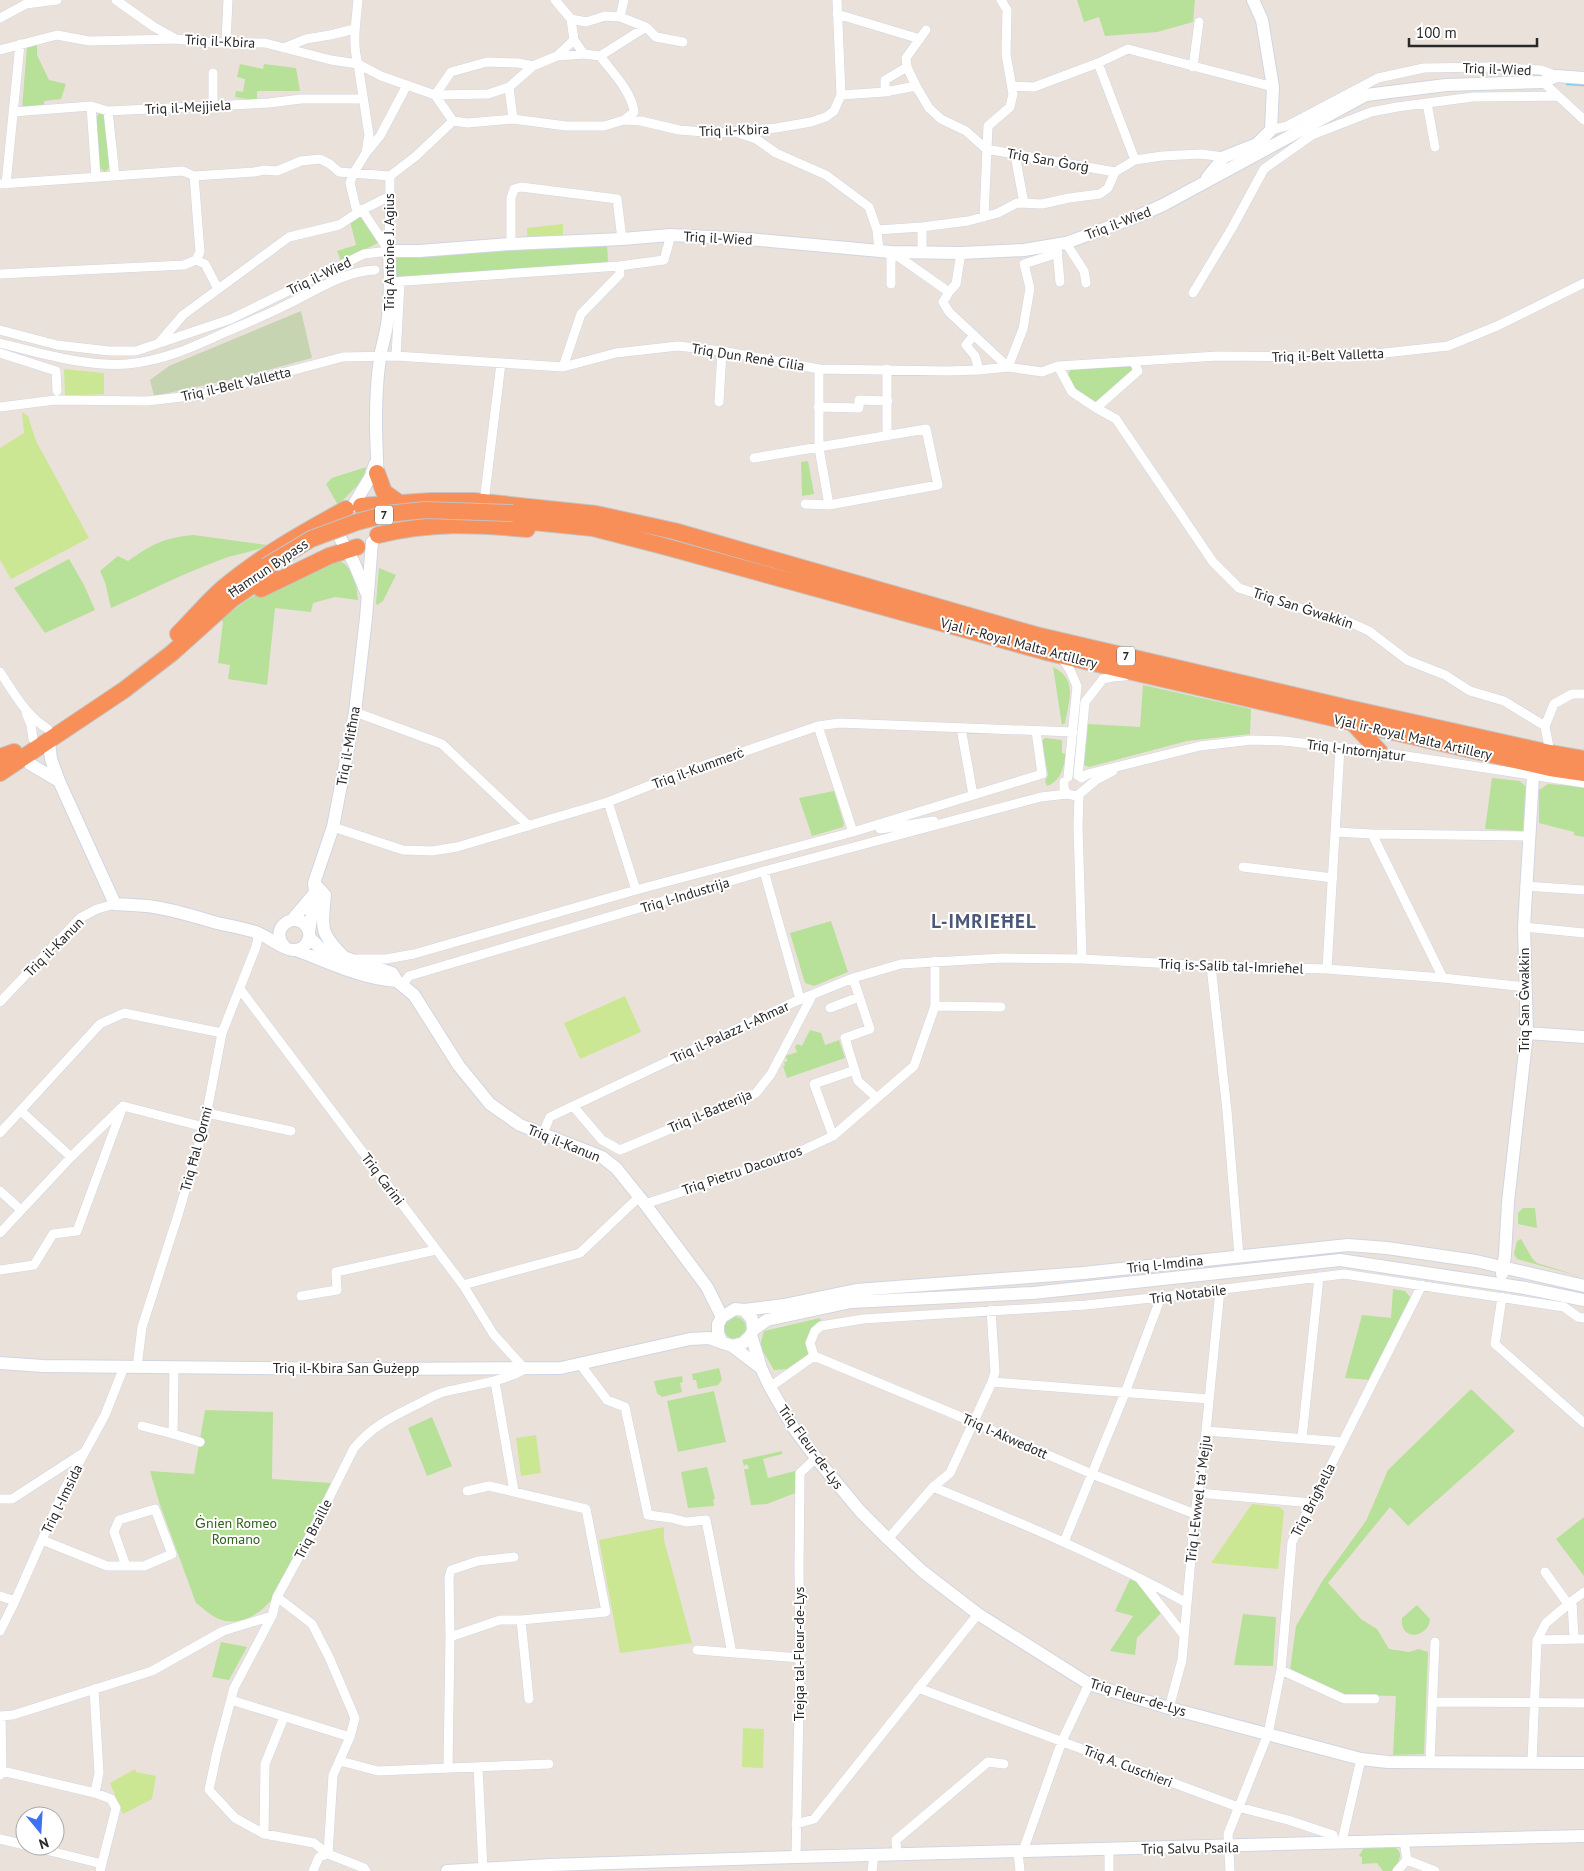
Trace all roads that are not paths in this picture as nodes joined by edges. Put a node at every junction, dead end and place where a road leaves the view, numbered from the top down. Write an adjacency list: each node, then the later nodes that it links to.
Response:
1 (57, 0): 10 (street)
2 (116, 0): 16 (street)
3 (228, 0): 25 (street)
4 (358, 0): 18 (street)
5 (555, 0): 14 (street)
6 (624, 0): 12 (street)
7 (837, 0): 11 (street)
8 (1001, 0): 43 (street)
9 (1253, 0): 45 (main road)
10 (25, 2): 13 (street)
11 (838, 14): 21 (street); 49 (street)
12 (620, 17): 14 (street); 17 (street)
13 (0, 18)
14 (571, 19): 23 (street)
15 (1199, 22): 36 (street)
16 (154, 27): 20 (street); 22 (street)
17 (646, 27): 24 (street); 31 (street)
18 (355, 28): 27 (street); 33 (street)
19 (926, 30): 21 (street)
20 (176, 39): 22 (street, Triq il-Kbira); 25 (street, Triq il-Kbira)
21 (920, 39): 35 (street)
22 (150, 40): 26 (street, Triq il-Kbira)
23 (574, 40): 29 (street); 30 (street)
24 (683, 42)
25 (226, 43): 27 (street, Triq il-Kbira)
26 (20, 44): 28 (street, Triq il-Kbira); 57 (street)
27 (284, 48): 33 (street, Triq il-Kbira)
28 (0, 50)
29 (584, 54): 30 (street); 31 (street)
30 (557, 56): 34 (street)
31 (600, 56): 59 (street)
32 (1098, 63): 36 (street); 43 (street); 71 (street)
33 (358, 64): 41 (street, Triq il-Kbira); 51 (street)
34 (533, 66): 44 (street); 48 (street)
35 (907, 67): 42 (street); 46 (street)
36 (1193, 67): 45 (street)
37 (213, 73): 54 (street)
38 (1557, 76): 39 (main road, Triq il-Wied); 40 (main road, Triq il-Wied); 62 (street, Triq il-Wied)
39 (1584, 78)
40 (1543, 82): 47 (main road, Triq il-Wied); 50 (street)
41 (408, 85): 48 (street, Triq il-Kbira); 67 (street)
42 (916, 86): 46 (street); 66 (street)
43 (1012, 86): 66 (street)
44 (510, 87): 48 (street, Triq il-Kbira); 58 (street)
45 (1273, 87): 62 (main road)
46 (884, 92): 49 (street)
47 (1385, 93): 55 (street); 64 (main road, Triq il-Wied)
48 (435, 95): 61 (street)
49 (841, 95): 63 (street, Triq il-Kbira)
50 (1558, 96): 52 (street, Triq il-Wied); 60 (street)
51 (362, 98): 54 (street, Triq il-Mejjiela); 67 (street)
52 (1427, 103): 55 (street, Triq il-Wied); 65 (street)
53 (91, 106): 56 (street, Triq il-Mejjiela); 57 (street, Triq il-Mejjiela); 77 (street)
54 (213, 106): 56 (street, Triq il-Mejjiela)
55 (1388, 109): 70 (street, Triq il-Wied)
56 (108, 111): 74 (street)
57 (13, 112): 79 (street)
58 (513, 119): 59 (street, Triq il-Kbira); 61 (street, Triq il-Kbira)
59 (624, 120): 63 (street, Triq il-Kbira)
60 (1584, 120)
61 (453, 121): 76 (street)
62 (1270, 130): 69 (main road)
63 (733, 131): 85 (street)
64 (1273, 145): 70 (street); 78 (main road, Triq il-Wied)
65 (1435, 147)
66 (986, 149): 68 (street, Triq San Ġorġ); 83 (street)
67 (366, 153): 73 (street)
68 (1015, 155): 72 (street, Triq San Ġorġ); 81 (street)
69 (1224, 157): 71 (street); 78 (main road)
70 (1280, 158): 105 (street, Triq il-Wied)
71 (1135, 160): 72 (street)
72 (1115, 172): 81 (street)
73 (353, 174): 75 (street); 76 (street); 82 (street)
74 (115, 176): 75 (street); 77 (street)
75 (194, 176): 94 (street)
76 (390, 176): 80 (street, Triq Antoine J. Agius)
77 (96, 177): 79 (street)
78 (1204, 182): 89 (main road, Triq il-Wied)
79 (3, 184)
80 (388, 197): 82 (street); 90 (street, Triq Antoine J. Agius)
81 (1024, 203): 83 (street)
82 (362, 210): 90 (street); 103 (street)
83 (984, 217): 84 (street)
84 (922, 227): 85 (street); 92 (street)
85 (877, 230): 91 (street)
86 (671, 235): 87 (main road, Triq il-Wied); 91 (main road, Triq il-Wied); 95 (street)
87 (622, 239): 88 (main road, Triq il-Wied); 88 (street)
88 (511, 244): 90 (main road, Triq il-Wied)
89 (1060, 247): 93 (main road, Triq il-Wied); 98 (street); 100 (street); 119 (street)
90 (389, 251): 99 (main road, Triq Antoine J. Agius); 108 (street, Triq il-Wied)
91 (885, 251): 92 (main road, Triq il-Wied); 102 (street); 104 (street)
92 (922, 252): 93 (main road, Triq il-Wied)
93 (961, 253): 104 (street)
94 (196, 260): 97 (street); 103 (street)
95 (619, 266): 99 (street); 120 (street)
96 (375, 270): 110 (street, Triq il-Wied)
97 (0, 274)
98 (1060, 282)
99 (395, 283): 114 (street, Triq Antoine J. Agius); 115 (main road, Triq Antoine J. Agius)
100 (1086, 283)
101 (1584, 283): 116 (street, Triq il-Belt Valletta)
102 (891, 284)
103 (218, 289): 106 (street)
104 (949, 292): 109 (street)
105 (1193, 293)
106 (180, 319): 108 (street); 111 (street)
107 (0, 330): 111 (street, Triq il-Wied)
108 (190, 334): 111 (street, Triq il-Wied)
109 (974, 335): 119 (street); 123 (street)
110 (0, 343)
111 (159, 343)
112 (722, 351): 120 (street, Triq Dun Renè Cilia); 121 (street, Triq Dun Renè Cilia); 126 (street)
113 (0, 353): 124 (street)
114 (396, 356): 115 (street, Triq Dun Renè Cilia); 117 (street, Triq Dun Renè Cilia)
115 (380, 357): 127 (street, Triq il-Belt Valletta); 133 (main road, Triq il-Mitħna)
116 (1134, 362): 118 (street, Triq il-Belt Valletta); 129 (street)
117 (501, 363): 120 (street, Triq Dun Renè Cilia); 135 (street)
118 (1058, 366): 119 (street, Triq Dun Renè Cilia); 129 (street, Triq San Ġwakkin)
119 (1008, 367): 123 (street, Triq Dun Renè Cilia)
120 (563, 368)
121 (818, 368): 122 (street, Triq Dun Renè Cilia); 128 (street)
122 (887, 369): 123 (street, Triq Dun Renè Cilia); 125 (street)
123 (979, 370)
124 (57, 391)
125 (888, 401): 128 (street); 130 (street)
126 (720, 402)
127 (0, 407)
128 (818, 407): 131 (street)
129 (1096, 408): 154 (street, Triq San Ġwakkin)
130 (888, 436): 131 (street); 138 (street)
131 (819, 448): 132 (street); 138 (street)
132 (754, 458)
133 (377, 467): 134 (highway); 137 (main road, Triq il-Mitħna); 139 (main road, Triq il-Mitħna)
134 (398, 502): 135 (highway); 137 (highway)
135 (484, 502): 141 (highway)
136 (805, 504): 138 (street)
137 (379, 505): 139 (highway); 142 (main road, Triq il-Mitħna)
138 (829, 505)
139 (353, 507): 142 (main road, Triq il-Mitħna); 142 (main road); 145 (highway)
140 (513, 516): 141 (highway, Ħamrun Bypass / 7); 143 (highway, Ħamrun Bypass / 7); 145 (highway, Ħamrun Bypass / 7)
141 (674, 531): 161 (highway, Vjal ir-Royal Malta Artillery / 7)
142 (361, 542): 143 (highway); 144 (main road, Triq il-Mitħna); 144 (main road, Triq il-Mitħna); 145 (highway)
143 (663, 546): 146 (highway, Vjal ir-Royal Malta Artillery / 7)
144 (367, 595): 151 (main road, Triq il-Mitħna)
145 (170, 649): 158 (highway, Ħamrun Bypass / 7)
146 (1050, 653): 148 (highway, Vjal ir-Royal Malta Artillery / 7); 157 (street)
147 (0, 672): 150 (street)
148 (1141, 675): 152 (highway, Vjal ir-Royal Malta Artillery / 7); 169 (street)
149 (1584, 694): 154 (street)
150 (24, 708): 158 (street); 158 (street)
151 (356, 712): 178 (main road, Triq il-Mitħna); 179 (street)
152 (1352, 722): 160 (highway); 167 (highway, Vjal ir-Royal Malta Artillery / 7)
153 (818, 726): 155 (street, Triq il-Kummerċ); 176 (street, Triq il-Kummerċ); 181 (street)
154 (1545, 726): 161 (street)
155 (961, 728): 156 (street, Triq il-Kummerċ); 174 (street)
156 (1036, 731): 157 (street, Triq il-Kummerċ); 174 (street, Triq l-Industrija)
157 (1072, 732): 169 (street)
158 (43, 737): 162 (highway, Ħamrun Bypass / 7); 166 (highway, Ħamrun Bypass / 7); 170 (main road)
159 (1340, 748): 160 (street, Triq l-Intornjatur); 165 (street, Triq l-Intornjatur); 182 (street)
160 (1380, 752): 168 (street, Triq l-Intornjatur)
161 (1550, 753): 163 (highway, Vjal ir-Royal Malta Artillery / 7)
162 (4, 756)
163 (1584, 759)
164 (30, 764): 170 (main road)
165 (1129, 764): 169 (street, Triq l-Intornjatur); 172 (street, Triq l-Intornjatur)
166 (0, 773)
167 (1584, 773)
168 (1533, 776): 171 (street, Triq l-Intornjatur); 184 (main road, Triq San Ġwakkin)
169 (1073, 778): 172 (street); 173 (street); 175 (street, Triq l-Industrija)
170 (59, 780): 192 (main road)
171 (1584, 783)
172 (1082, 792): 173 (street, Triq l-Industrija); 180 (street)
173 (1068, 794): 175 (street, Triq l-Industrija); 180 (street)
174 (973, 795): 181 (street, Triq l-Industrija)
175 (1041, 797): 177 (street, Triq l-Industrija)
176 (608, 802): 179 (street, Triq il-Kummerċ); 189 (street)
177 (973, 816): 181 (street, Triq l-Industrija); 186 (street, Triq l-Industrija)
178 (333, 826): 179 (street, Triq il-Kummerċ); 191 (main road, Triq il-Mitħna)
179 (529, 826)
180 (1078, 826): 201 (street)
181 (853, 832): 189 (street, Triq l-Industrija)
182 (1334, 832): 183 (street); 187 (street)
183 (1372, 834): 184 (street); 206 (street)
184 (1529, 836): 188 (main road, Triq San Ġwakkin)
185 (1243, 867): 187 (street)
186 (764, 871): 207 (street, Triq l-Industrija); 212 (street)
187 (1333, 878): 204 (street)
188 (1526, 886): 190 (street); 194 (main road, Triq San Ġwakkin)
189 (636, 890): 200 (street, Triq l-Industrija)
190 (1584, 890)
191 (318, 891): 193 (main road, Triq il-Mitħna); 198 (main road, Triq il-Mitħna); 200 (main road)
192 (115, 904): 196 (main road, Triq il-Kanun); 213 (street, Triq il-Kanun)
193 (292, 920): 195 (main road); 198 (main road)
194 (1524, 927): 197 (street); 208 (main road, Triq San Ġwakkin)
195 (281, 928): 196 (main road, Triq il-Kanun); 199 (main road)
196 (259, 933): 199 (main road, Triq il-Kanun); 209 (street, Triq Ħal Qormi)
197 (1584, 933)
198 (309, 934): 199 (main road); 200 (main road, Triq il-Kanun)
199 (290, 948): 207 (main road, Triq il-Kanun)
200 (347, 958): 207 (main road, Triq il-Kanun)
201 (1082, 959): 202 (street, Triq is-Salib tal-Imrieħel); 203 (street, Triq is-Salib tal-Imrieħel)
202 (935, 961): 205 (street, Triq il-Palazz l-Aħmar); 214 (street, Triq Pietru Dacoutros)
203 (1211, 966): 204 (street, Triq is-Salib tal-Imrieħel); 237 (street)
204 (1327, 969): 206 (street, Triq is-Salib tal-Imrieħel)
205 (853, 978): 210 (street, Triq il-Palazz l-Aħmar); 211 (street)
206 (1443, 978): 208 (street, Triq is-Salib tal-Imrieħel)
207 (400, 983): 229 (main road, Triq il-Kanun)
208 (1526, 987): 218 (main road, Triq San Ġwakkin)
209 (240, 989): 217 (street, Triq Ħal Qormi); 236 (street, Triq Carini)
210 (813, 994): 212 (street, Triq il-Palazz l-Aħmar); 223 (street, Triq il-Batterija)
211 (860, 997): 216 (street); 220 (street)
212 (800, 999): 223 (street, Triq il-Palazz l-Aħmar)
213 (0, 1002)
214 (935, 1006): 215 (street); 221 (street, Triq Pietru Dacoutros)
215 (1001, 1007)
216 (830, 1008)
217 (222, 1032): 224 (street); 225 (street, Triq Ħal Qormi)
218 (1527, 1033): 219 (main road); 238 (main road, Triq San Ġwakkin)
219 (1584, 1037)
220 (855, 1070): 221 (street); 230 (street)
221 (877, 1098): 230 (street, Triq Pietru Dacoutros)
222 (123, 1106): 226 (street); 231 (street); 239 (street)
223 (573, 1106): 229 (street, Triq il-Palazz l-Aħmar)
224 (21, 1111): 228 (street); 231 (street)
225 (206, 1113): 226 (street, Triq Ħal Qormi); 227 (street)
226 (204, 1127): 261 (street, Triq Ħal Qormi)
227 (291, 1131)
228 (0, 1133)
229 (542, 1135): 233 (main road, Triq il-Kanun)
230 (833, 1136): 233 (street, Triq Pietru Dacoutros)
231 (71, 1157): 234 (street)
232 (0, 1192): 234 (street)
233 (642, 1200): 242 (street); 245 (main road, Triq il-Kanun)
234 (21, 1210): 235 (street)
235 (0, 1233)
236 (436, 1250): 242 (street, Triq Carini); 247 (street)
237 (1239, 1256): 238 (main road, Triq l-Imdina); 251 (main road, Triq l-Imdina)
238 (1504, 1267): 241 (main road, Triq San Ġwakkin); 244 (main road, Triq l-Imdina)
239 (0, 1270)
240 (1319, 1277): 243 (street, Triq Notabile); 246 (street, Triq Notabile); 275 (street)
241 (1499, 1284): 250 (main road, Triq l-Imdina); 255 (main road, Triq l-Imdina)
242 (463, 1285): 264 (street, Triq Carini)
243 (1422, 1286): 248 (street, Triq Notabile); 277 (street, Triq Brigħella)
244 (1584, 1286)
245 (707, 1287): 251 (main road, Triq il-Kanun); 254 (main road, Triq il-Kanun)
246 (1220, 1290): 249 (street, Triq Notabile); 269 (street, Triq l-Ewwel ta' Mejju)
247 (301, 1296)
248 (1502, 1297): 253 (street, Triq Notabile); 271 (street)
249 (1161, 1298): 252 (street, Triq Notabile); 268 (street)
250 (1584, 1300)
251 (739, 1310): 254 (main road); 255 (main road)
252 (991, 1310): 258 (street, Triq Notabile); 266 (street)
253 (1582, 1320)
254 (720, 1321): 256 (main road, Triq il-Kbira San Ġużepp); 257 (main road)
255 (752, 1333): 257 (main road); 263 (main road, Triq Fleur-de-Lys)
256 (690, 1339): 257 (main road, Triq il-Kbira San Ġużepp); 260 (main road, Triq il-Kbira San Ġużepp)
257 (727, 1344): 263 (main road, Triq Fleur-de-Lys)
258 (814, 1356): 267 (street); 270 (street, Triq l-Akwedott)
259 (0, 1363): 261 (main road, Triq il-Kbira San Ġużepp)
260 (580, 1364): 264 (main road, Triq il-Kbira San Ġużepp); 312 (street)
261 (130, 1367): 262 (main road, Triq il-Kbira San Ġużepp); 278 (street, Triq l-Imsida)
262 (174, 1368): 264 (main road, Triq il-Kbira San Ġużepp); 274 (street)
263 (761, 1368): 267 (main road, Triq Fleur-de-Lys)
264 (525, 1369): 265 (street, Triq Braille)
265 (495, 1382): 282 (street); 297 (street, Triq Braille)
266 (992, 1382): 268 (street); 270 (street)
267 (770, 1387): 279 (main road, Triq Fleur-de-Lys)
268 (1125, 1393): 269 (street); 280 (street)
269 (1209, 1399): 273 (street, Triq l-Ewwel ta' Mejju)
270 (973, 1422): 280 (street, Triq l-Akwedott); 281 (street)
271 (1584, 1423)
272 (142, 1426): 274 (street)
273 (1206, 1431): 275 (street); 284 (street, Triq l-Ewwel ta' Mejju)
274 (173, 1434): 276 (street)
275 (1302, 1438): 277 (street)
276 (200, 1442)
277 (1343, 1442): 286 (street, Triq Brigħella)
278 (85, 1452): 285 (street); 289 (street, Triq l-Imsida)
279 (816, 1458): 288 (main road, Triq Fleur-de-Lys); 313 (street, Trejqa tal-Fleur-de-Lys)
280 (1092, 1474): 287 (street, Triq l-Akwedott); 290 (street)
281 (933, 1487): 288 (street); 290 (street)
282 (514, 1491): 283 (street); 303 (street)
283 (467, 1492)
284 (1198, 1493): 286 (street); 287 (street, Triq l-Ewwel ta' Mejju)
285 (0, 1499)
286 (1312, 1503): 314 (street, Triq Brigħella)
287 (1196, 1514): 300 (street, Triq l-Ewwel ta' Mejju)
288 (888, 1539): 301 (main road, Triq Fleur-de-Lys)
289 (42, 1540): 292 (street); 298 (street, Triq l-Imsida)
290 (1064, 1542): 294 (street)
291 (514, 1557): 306 (street)
292 (126, 1566): 292 (street)
293 (1545, 1572): 299 (street)
294 (1138, 1576): 300 (street); 305 (street)
295 (1584, 1592): 299 (street)
296 (0, 1596): 298 (street)
297 (277, 1597): 302 (street, Triq Braille); 328 (street)
298 (15, 1601): 304 (street, Triq l-Imsida)
299 (1570, 1602): 307 (street); 309 (street)
300 (1186, 1603): 305 (street, Triq l-Ewwel ta' Mejju)
301 (978, 1614): 315 (main road, Triq Fleur-de-Lys); 316 (street)
302 (272, 1616): 317 (street); 320 (street, Triq Braille)
303 (522, 1620): 306 (street); 318 (street)
304 (0, 1631)
305 (1183, 1634): 324 (street, Triq l-Ewwel ta' Mejju)
306 (450, 1637): 338 (street)
307 (1574, 1639): 308 (street); 309 (street)
308 (1584, 1639)
309 (1537, 1640): 322 (street)
310 (1435, 1642): 321 (street)
311 (697, 1650): 312 (street)
312 (732, 1653): 313 (street)
313 (800, 1658): 342 (street, Trejqa tal-Fleur-de-Lys)
314 (1281, 1670): 319 (street); 327 (street, Triq Brigħella)
315 (1089, 1684): 324 (main road, Triq Fleur-de-Lys); 329 (street)
316 (918, 1688): 329 (street, Triq A. Cuschieri); 342 (street)
317 (94, 1689): 325 (street); 340 (street)
318 (529, 1698)
319 (1375, 1699)
320 (231, 1700): 326 (street); 343 (street, Triq Braille)
321 (1432, 1702): 322 (street); 332 (street)
322 (1533, 1702): 323 (street); 333 (street)
323 (1584, 1703)
324 (1169, 1708): 327 (main road, Triq Fleur-de-Lys)
325 (0, 1716): 339 (street)
326 (284, 1717): 328 (street); 343 (street)
327 (1268, 1734): 330 (main road, Triq Fleur-de-Lys); 341 (street, Triq Brigħella)
328 (350, 1737): 331 (street)
329 (1062, 1741): 341 (street, Triq A. Cuschieri); 351 (street)
330 (1361, 1759): 332 (main road, Triq Fleur-de-Lys); 347 (street)
331 (340, 1760): 338 (street); 352 (street)
332 (1430, 1762): 333 (main road, Triq Fleur-de-Lys)
333 (1532, 1762): 334 (main road, Triq Fleur-de-Lys)
334 (1584, 1763)
335 (549, 1764): 337 (street)
336 (1004, 1764): 353 (street)
337 (478, 1767): 338 (street); 361 (street)
338 (448, 1768)
339 (1, 1774): 340 (street)
340 (95, 1793): 359 (street)
341 (1238, 1807): 347 (street, Triq A. Cuschieri); 349 (street, Triq Brigħella)
342 (796, 1824): 356 (street, Trejqa tal-Fleur-de-Lys)
343 (264, 1834): 352 (street)
344 (1584, 1836): 346 (main road, Triq Salvu Psaila)
345 (0, 1839): 348 (street)
346 (1404, 1841): 347 (main road, Triq Salvu Psaila); 357 (street)
347 (1338, 1842): 349 (main road, Triq Salvu Psaila)
348 (15, 1843)
349 (1228, 1847): 350 (main road, Triq Salvu Psaila); 368 (street, Triq Brigħella)
350 (1109, 1849): 351 (main road, Triq Salvu Psaila); 367 (street)
351 (1021, 1852): 353 (main road, Triq Salvu Psaila); 366 (street)
352 (328, 1854): 362 (street); 363 (street)
353 (897, 1854): 354 (main road, Triq Salvu Psaila)
354 (874, 1855): 356 (main road, Triq Salvu Psaila); 365 (street)
355 (64, 1856): 359 (street)
356 (796, 1857): 358 (main road, Triq Salvu Psaila)
357 (1407, 1860): 369 (street); 370 (street)
358 (701, 1866): 360 (main road, Triq Salvu Psaila)
359 (101, 1867)
360 (550, 1868): 361 (main road, Triq Salvu Psaila)
361 (483, 1869): 364 (main road, Triq Salvu Psaila)
362 (313, 1871)
363 (366, 1871)
364 (447, 1871)
365 (872, 1871)
366 (1020, 1871)
367 (1109, 1871)
368 (1230, 1871)
369 (1397, 1871)
370 (1434, 1871)

